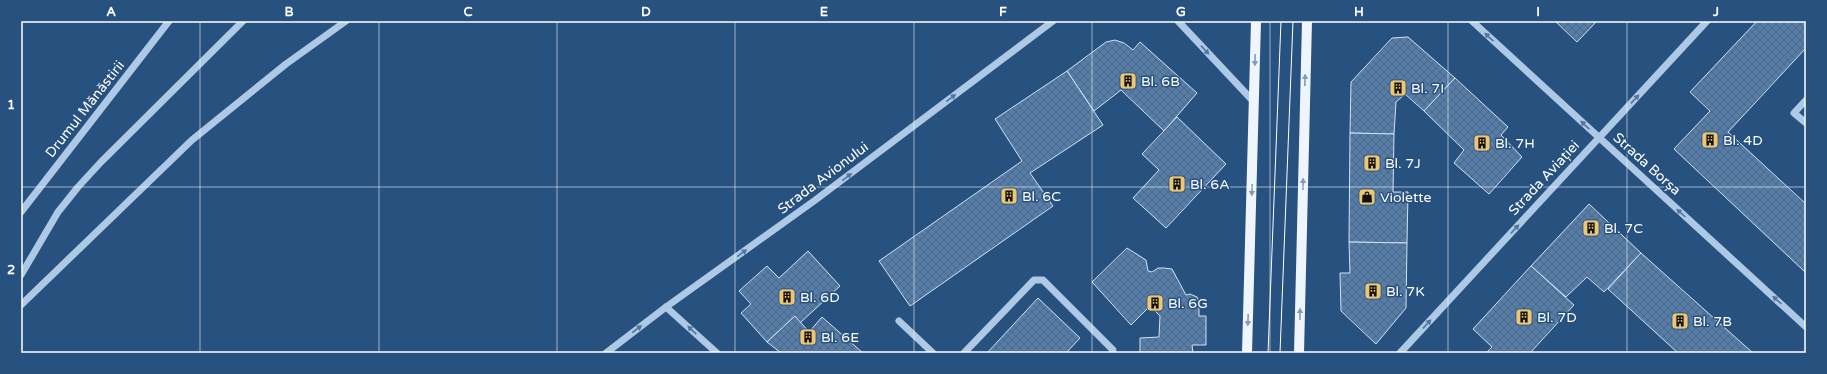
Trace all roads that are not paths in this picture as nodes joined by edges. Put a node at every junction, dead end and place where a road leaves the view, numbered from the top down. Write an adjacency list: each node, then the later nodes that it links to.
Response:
1 (243, 21): 15 (street)
2 (346, 21): 16 (street)
3 (1053, 21): 17 (street, Strada Avionului, one-way to 3)
4 (1178, 21): 11 (street, one-way to 11)
5 (1256, 21): 11 (main road, one-way to 11)
6 (1307, 21): 26 (main road, one-way to 6)
7 (1472, 21): 13 (street, Strada Borșa, one-way to 7)
8 (1707, 21): 13 (street, Strada Aviației, one-way to 8)
9 (165, 22): 14 (street, Drumul Mănăstirii)
10 (1806, 100): 12 (street)
11 (1254, 102): 25 (main road, one-way to 25)
12 (1806, 123)
13 (1600, 138): 19 (street, Strada Borșa, one-way to 13); 27 (street, Strada Aviației, one-way to 13)
14 (21, 212)
15 (21, 275)
16 (21, 305)
17 (666, 307): 20 (street, Strada Avionului, one-way to 17); 21 (street, one-way to 17)
18 (899, 321): 22 (street)
19 (1806, 327)
20 (606, 353)
21 (717, 353)
22 (933, 353)
23 (964, 353): 24 (street)
24 (1112, 353)
25 (1247, 353)
26 (1299, 353)
27 (1400, 353)

